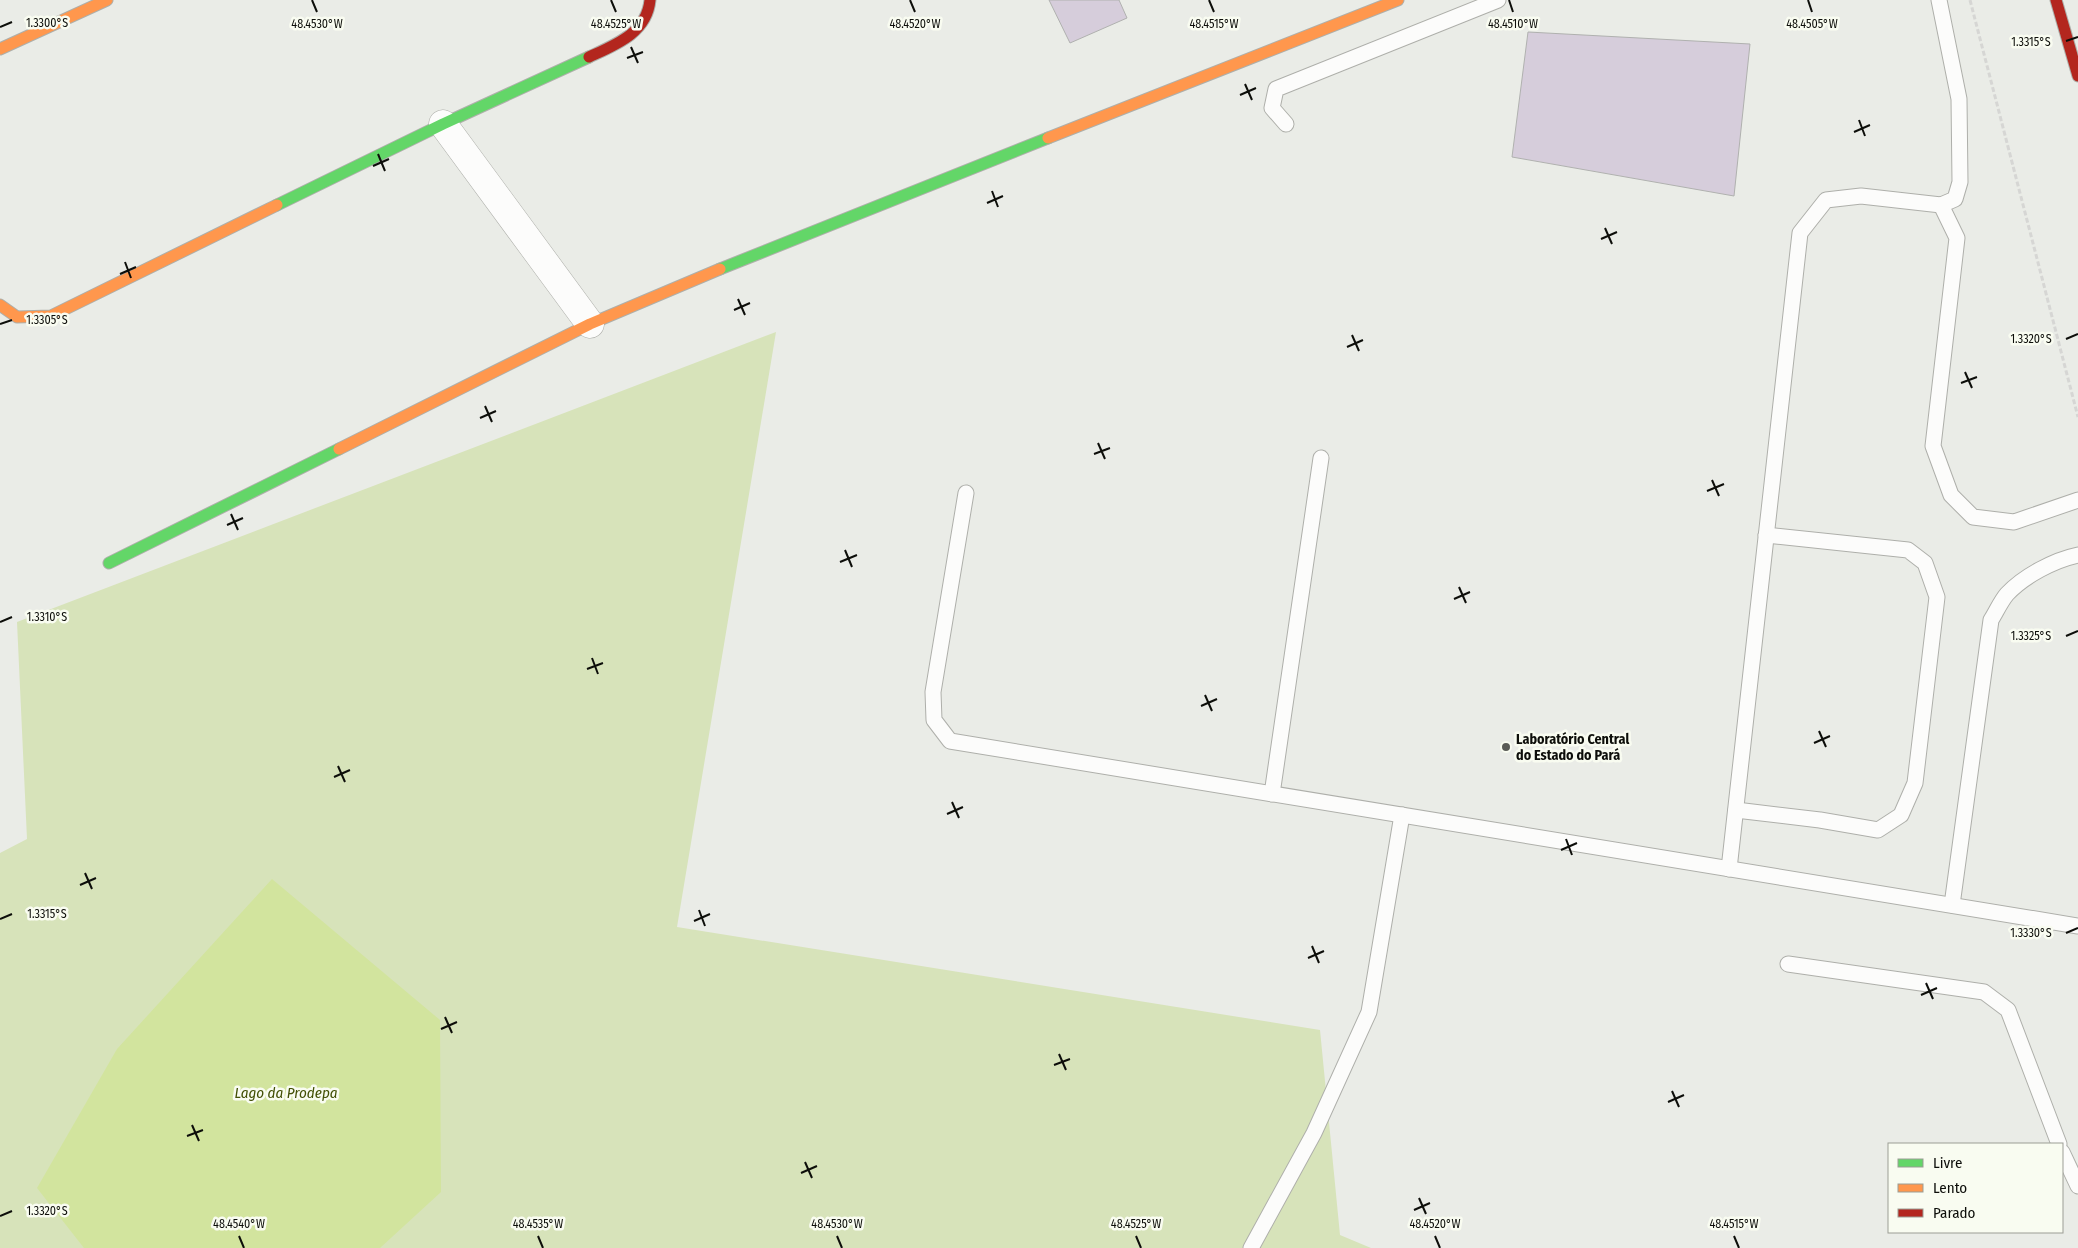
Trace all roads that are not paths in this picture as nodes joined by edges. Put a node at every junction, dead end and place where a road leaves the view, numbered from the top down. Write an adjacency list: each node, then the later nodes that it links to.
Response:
1 (107, 0): 7 (street)
2 (650, 0): 9 (street)
3 (1398, 0): 13 (street)
4 (1498, 0): 10 (lane)
5 (1939, 0): 11 (lane)
6 (2056, 0): 8 (street)
7 (0, 50)
8 (2078, 76)
9 (444, 124): 12 (street); 13 (street)
10 (1286, 124)
11 (1941, 205): 16 (lane); 17 (lane)
12 (0, 305)
13 (590, 324): 19 (street)
14 (1321, 458): 20 (lane)
15 (966, 493): 20 (lane)
16 (2078, 500)
17 (1766, 535): 21 (lane); 21 (lane)
18 (2078, 555): 24 (lane)
19 (109, 563)
20 (1272, 794): 22 (lane)
21 (1736, 810): 23 (lane)
22 (1402, 815): 23 (lane); 30 (lane)
23 (1729, 869): 24 (lane)
24 (1952, 905): 25 (lane)
25 (2078, 926)
26 (1788, 964): 27 (lane)
27 (2059, 1143)
28 (2063, 1154): 29 (lane)
29 (2078, 1186)
30 (1251, 1248)

